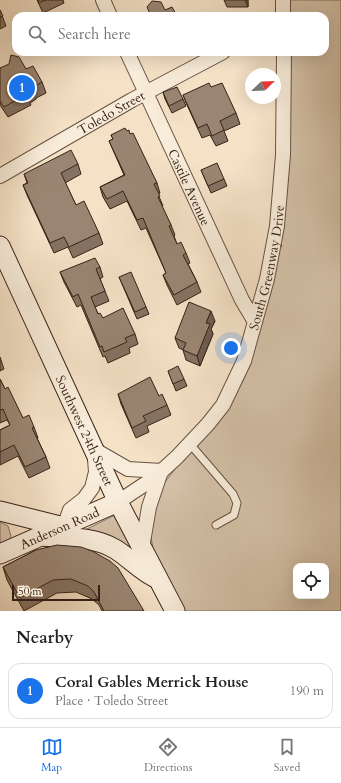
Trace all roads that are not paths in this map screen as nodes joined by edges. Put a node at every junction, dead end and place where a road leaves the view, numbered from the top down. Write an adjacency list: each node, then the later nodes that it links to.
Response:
1 (103, 0): 3 (street)
2 (283, 0): 4 (street)
3 (108, 12)
4 (283, 12)
5 (129, 56): 8 (street, Castile Avenue)
6 (215, 56): 8 (street, Toledo Street)
7 (284, 56): 11 (street, South Greenway Drive)
8 (146, 93): 9 (street, Toledo Street); 11 (street, Castile Avenue)
9 (0, 176)
10 (0, 246): 13 (street, Southwest 24th Street)
11 (255, 322): 12 (street, South Greenway Drive)
12 (190, 444): 14 (street, South Greenway Drive); 17 (lane)
13 (95, 450): 14 (street); 15 (street, Southwest 24th Street); 18 (street)
14 (162, 471): 15 (street, South Greenway Drive); 20 (street)
15 (118, 502): 18 (street, Anderson Road); 20 (street, Southwest 24th Street)
16 (0, 511): 18 (street)
17 (216, 525)
18 (64, 527): 19 (street, Anderson Road)
19 (41, 536): 21 (street, Anderson Road); 23 (street)
20 (142, 548): 23 (street, Southwest 24th Street)
21 (7, 551): 22 (street)
22 (0, 563)
23 (159, 580): 24 (street, Southwest 24th Street)
24 (175, 611)

